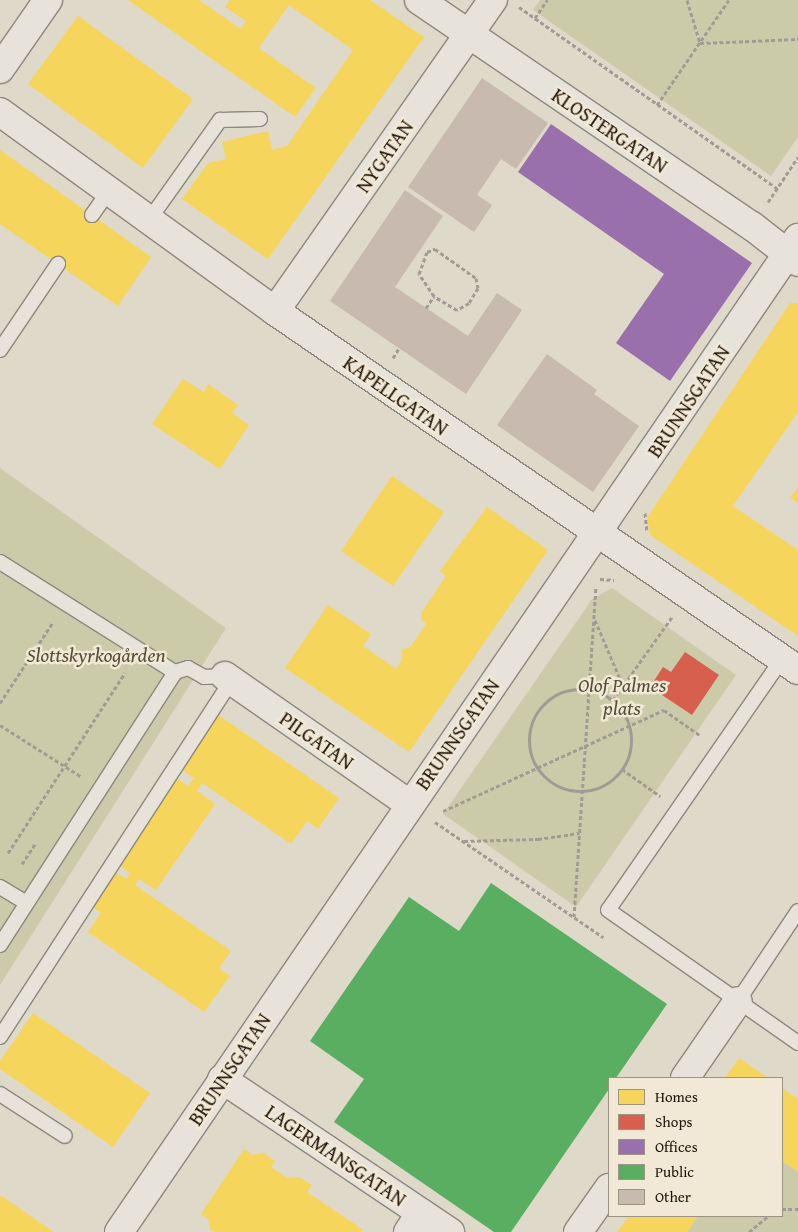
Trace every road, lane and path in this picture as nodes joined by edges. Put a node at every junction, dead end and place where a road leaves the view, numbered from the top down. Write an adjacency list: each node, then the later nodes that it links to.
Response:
1 (48, 0): 11 (street)
2 (419, 0): 8 (street, KLOSTERGATAN)
3 (547, 0): 7 (path)
4 (687, 0): 10 (path)
5 (729, 0): 10 (path)
6 (504, 2): 7 (path); 8 (street, NYGATAN)
7 (535, 18): 12 (path)
8 (469, 35): 20 (street, KLOSTERGATAN); 25 (street, NYGATAN)
9 (798, 39): 10 (path)
10 (700, 43): 12 (path)
11 (0, 70)
12 (657, 104): 16 (path)
13 (0, 112): 17 (street, KAPELLGATAN)
14 (260, 118): 19 (lane)
15 (798, 157): 16 (path)
16 (777, 188): 20 (path)
17 (108, 191): 18 (lane); 19 (street, KAPELLGATAN)
18 (92, 215)
19 (148, 220): 25 (street, KAPELLGATAN)
20 (752, 226): 21 (street, KLOSTERGATAN)
21 (794, 251): 27 (street, BRUNNSGATAN)
22 (58, 264): 26 (lane)
23 (434, 296): 23 (path); 24 (path)
24 (426, 308)
25 (274, 311): 27 (street, KAPELLGATAN)
26 (0, 350)
27 (597, 533): 30 (street, KAPELLGATAN); 50 (street, BRUNNSGATAN)
28 (0, 562): 31 (lane)
29 (597, 579): 32 (path)
30 (688, 595): 33 (street, KAPELLGATAN); 37 (path)
31 (66, 603): 34 (lane); 40 (path)
32 (594, 619): 37 (path); 38 (path)
33 (790, 664): 44 (lane)
34 (175, 672): 36 (lane); 48 (lane)
35 (125, 673): 45 (path)
36 (228, 678): 50 (street, PILGATAN); 62 (lane)
37 (623, 686): 39 (path)
38 (590, 690): 39 (path); 43 (path); 46 (path)
39 (613, 700): 42 (path)
40 (0, 702)
41 (0, 725): 45 (path)
42 (630, 726): 43 (path); 44 (path); 47 (path)
43 (587, 747): 46 (path); 49 (path)
44 (720, 749): 51 (lane)
45 (64, 766): 48 (path); 55 (path)
46 (539, 768): 49 (path); 52 (path)
47 (622, 769): 49 (path); 51 (path)
48 (101, 789): 57 (lane)
49 (583, 790): 53 (path)
50 (409, 804): 65 (street, BRUNNSGATAN)
51 (679, 809): 61 (lane)
52 (435, 814)
53 (580, 834): 54 (path); 59 (path)
54 (463, 842)
55 (8, 853)
56 (0, 887): 57 (lane)
57 (26, 904): 60 (lane)
58 (798, 911): 61 (lane)
59 (574, 917)
60 (0, 945)
61 (738, 1001): 63 (lane); 64 (street)
62 (0, 1036)
63 (798, 1043)
64 (686, 1077)
65 (222, 1079): 72 (street, LAGERMANSGATAN); 73 (street, BRUNNSGATAN)
66 (0, 1094): 67 (lane)
67 (65, 1136)
68 (608, 1189): 75 (street)
69 (783, 1209): 70 (path)
70 (798, 1209)
71 (767, 1217): 76 (path)
72 (415, 1222): 74 (street, LAGERMANSGATAN)
73 (119, 1232)
74 (450, 1232)
75 (578, 1232)
76 (749, 1232)

